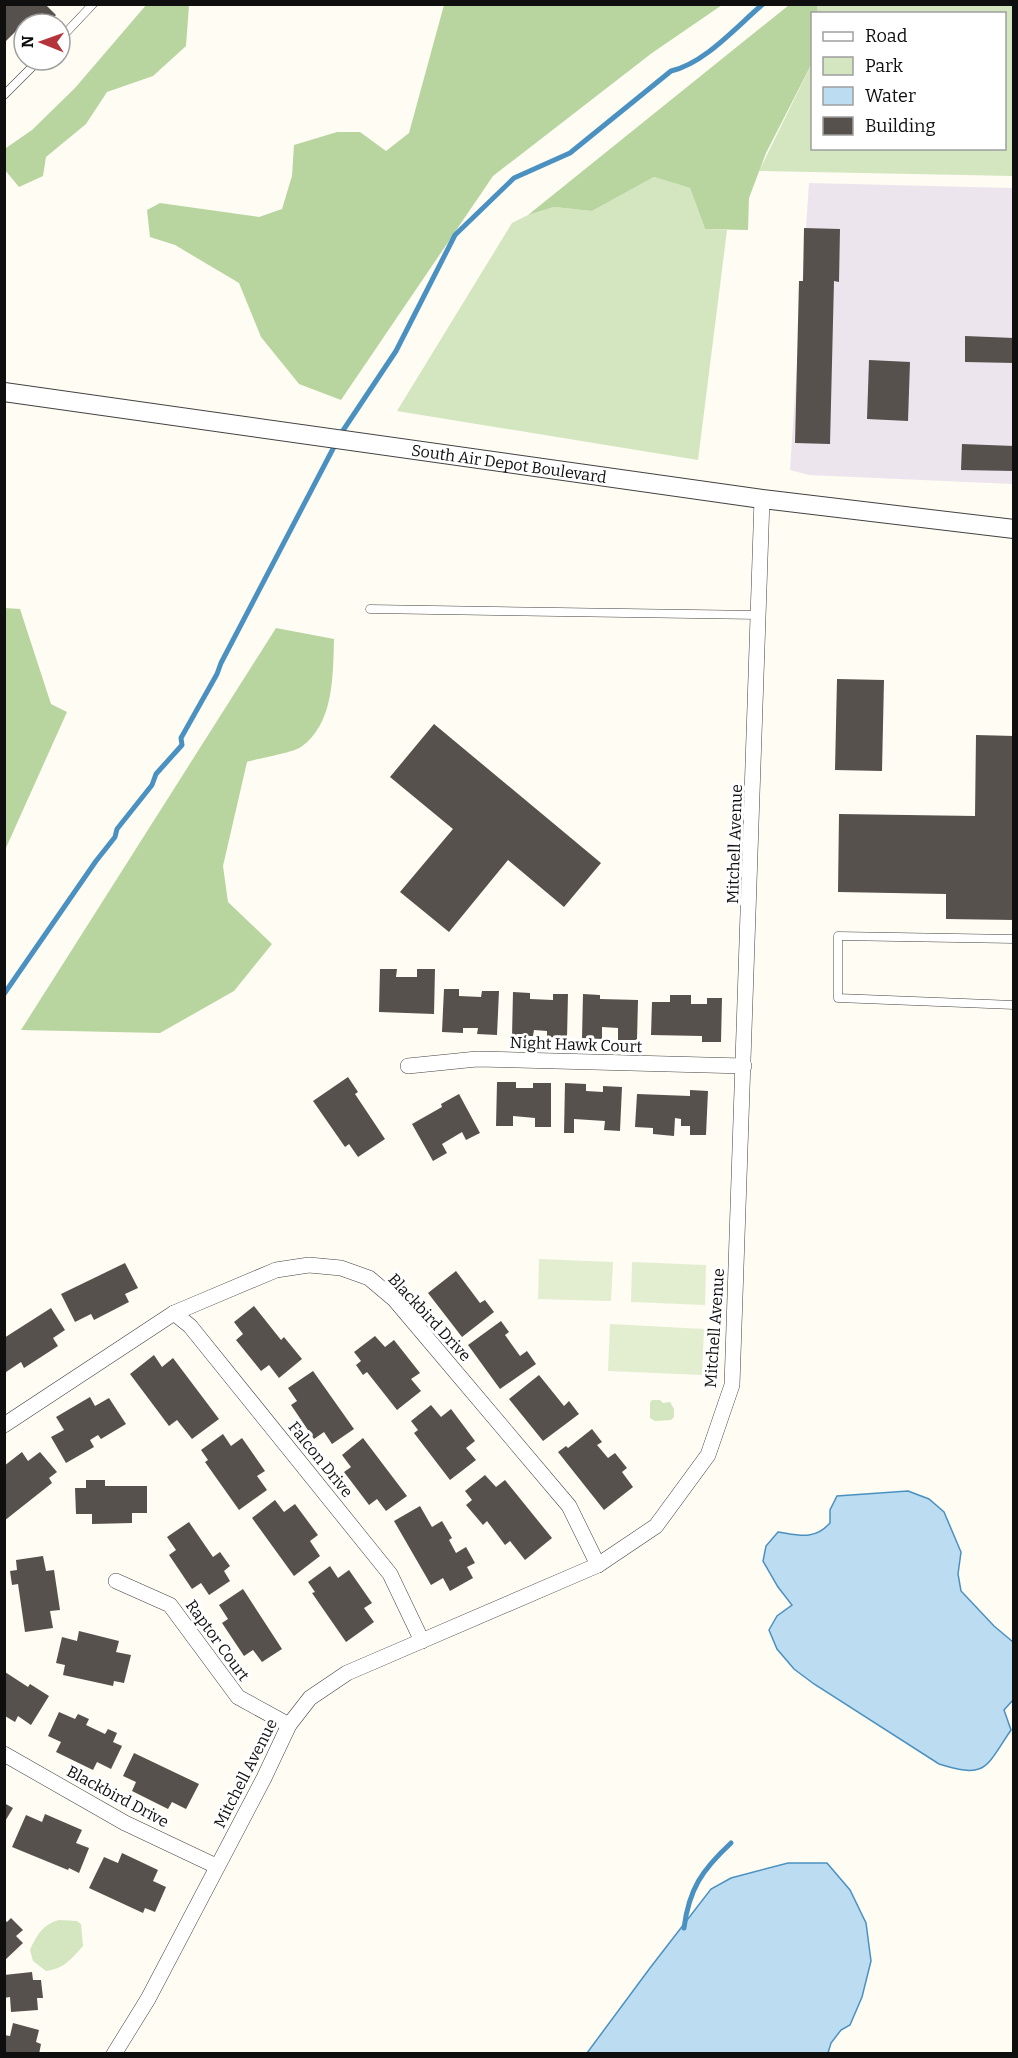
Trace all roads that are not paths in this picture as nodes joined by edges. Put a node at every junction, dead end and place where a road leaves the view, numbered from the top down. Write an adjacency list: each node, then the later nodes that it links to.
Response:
1 (93, 4): 2 (lane)
2 (72, 26)
3 (27, 72): 4 (lane)
4 (4, 95)
5 (4, 392): 6 (street, South Air Depot Boulevard)
6 (762, 499): 7 (street, South Air Depot Boulevard); 9 (street, Mitchell Avenue)
7 (1014, 529)
8 (370, 609): 9 (lane)
9 (759, 615): 13 (street, Mitchell Avenue)
10 (1014, 939): 11 (lane)
11 (1014, 1005)
12 (408, 1066): 13 (street, Night Hawk Court)
13 (744, 1066): 16 (street, Mitchell Avenue)
14 (174, 1313): 15 (street, Blackbird Drive); 16 (street, Blackbird Drive); 18 (street, Falcon Drive)
15 (4, 1425)
16 (598, 1565): 18 (street, Mitchell Avenue)
17 (116, 1581): 19 (street, Raptor Court)
18 (422, 1641): 19 (street, Mitchell Avenue)
19 (289, 1725): 21 (street, Mitchell Avenue)
20 (4, 1754): 21 (street, Blackbird Drive)
21 (216, 1866): 22 (street, Mitchell Avenue)
22 (114, 2054)

